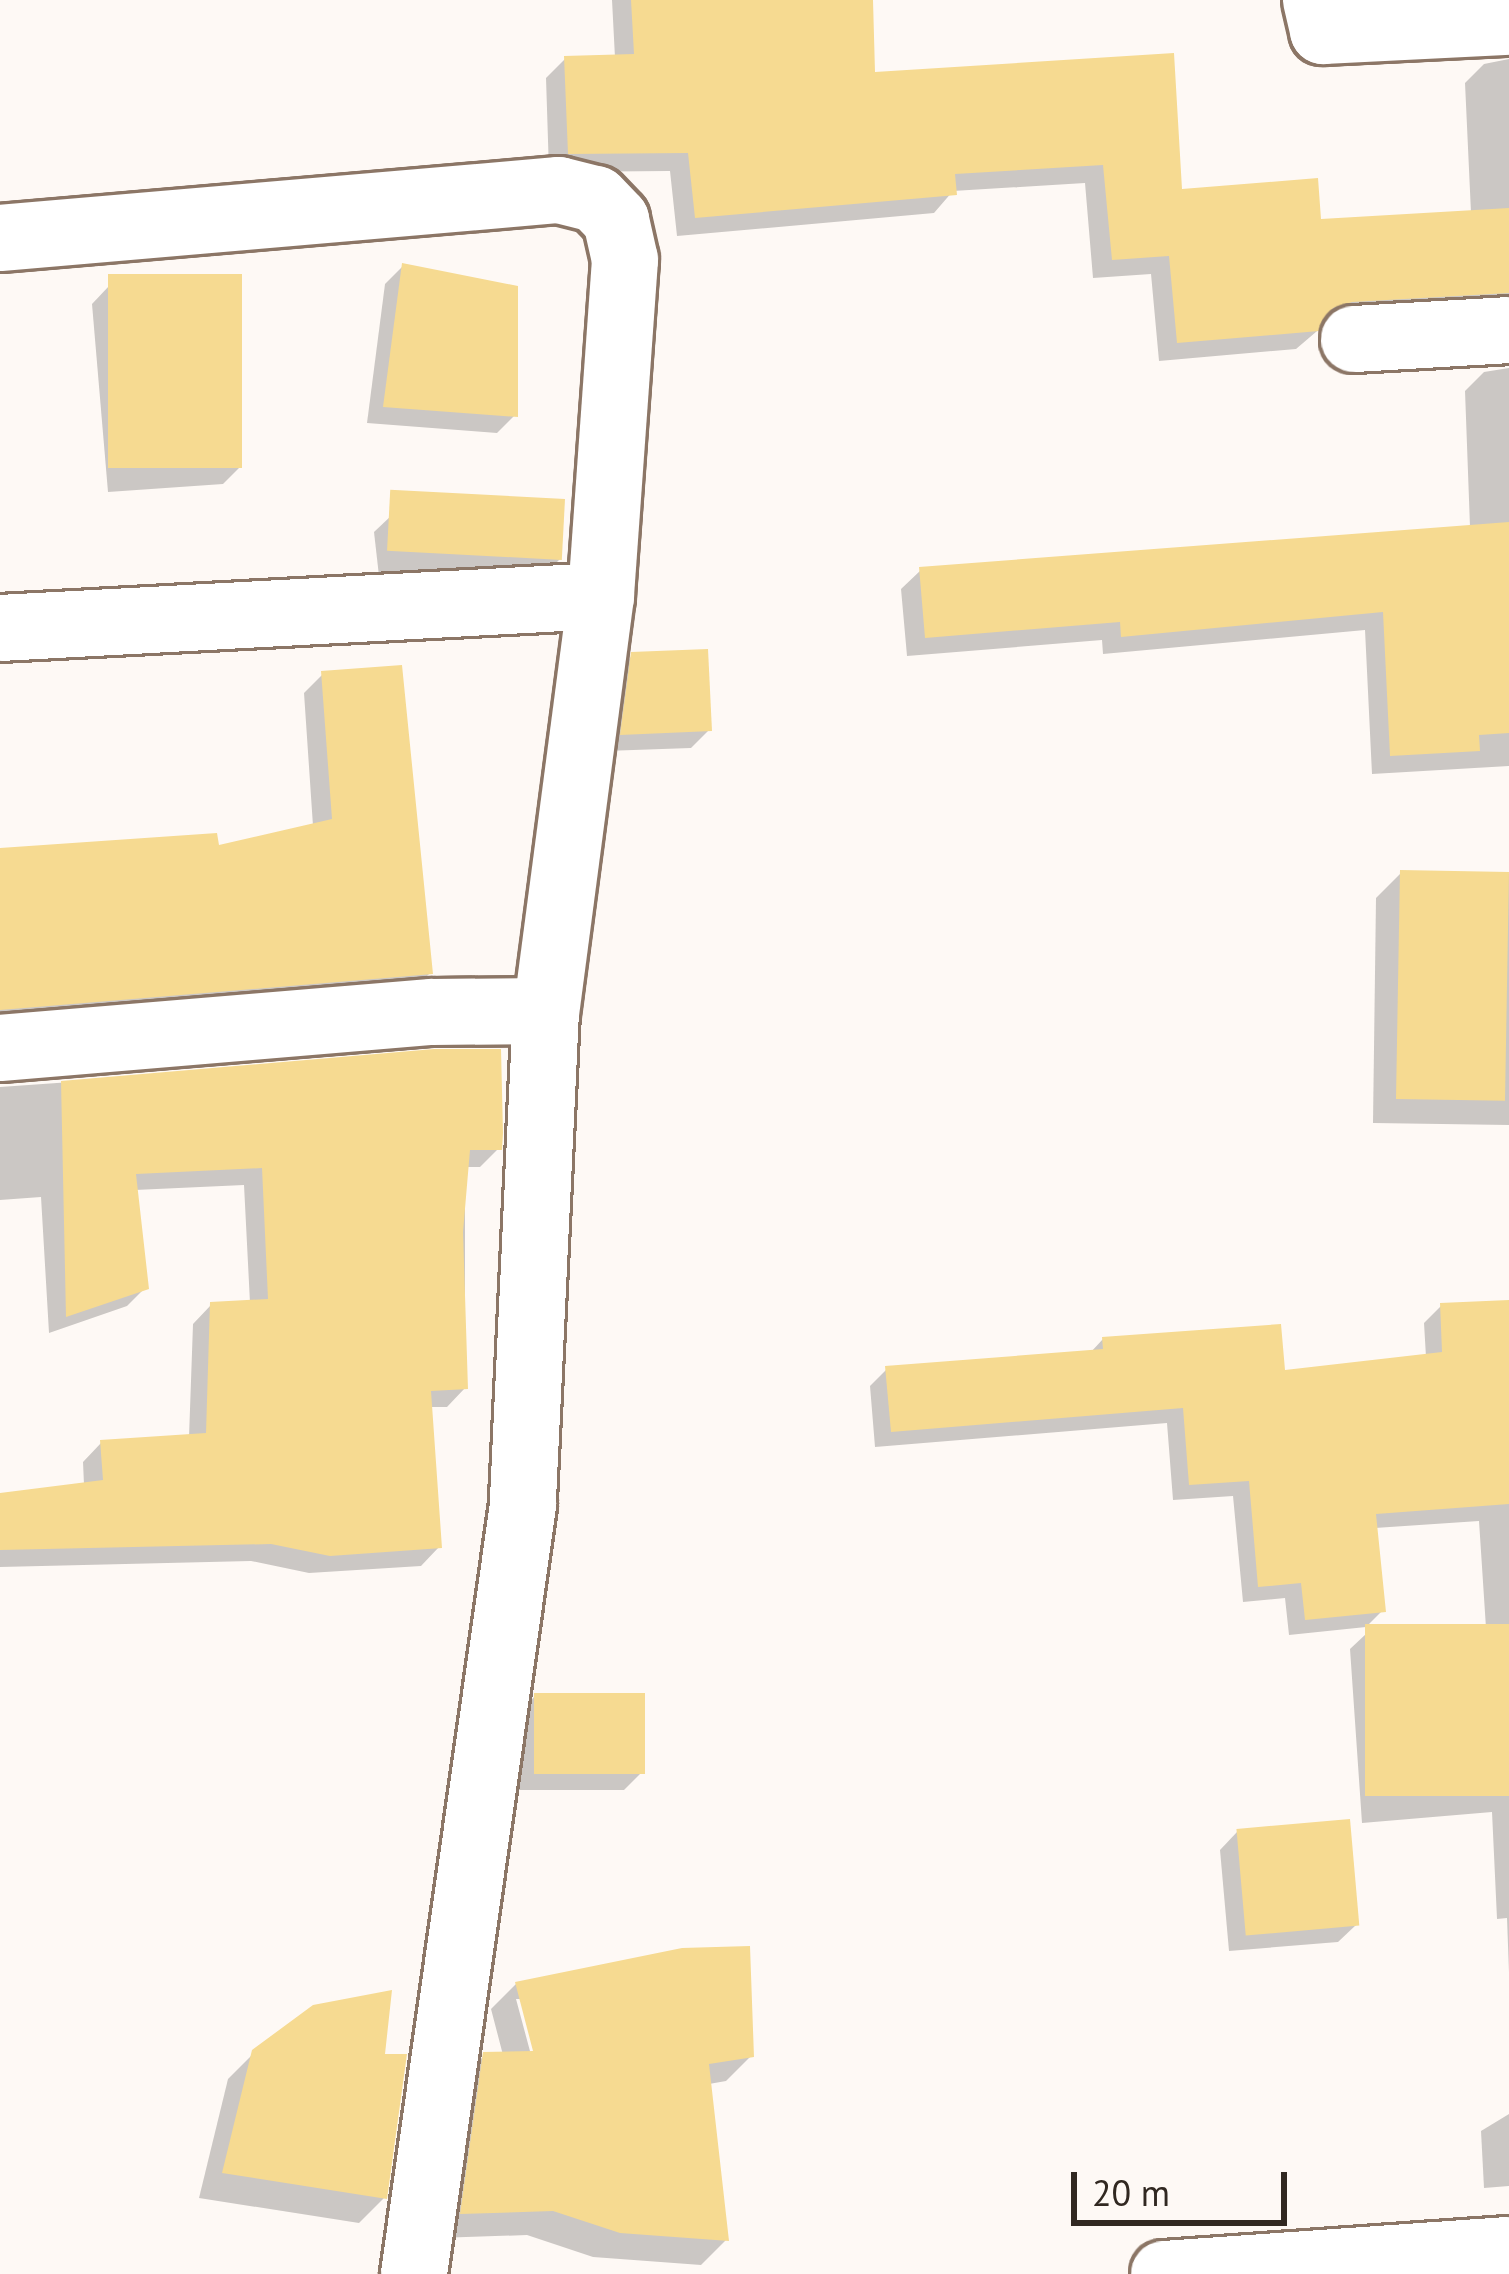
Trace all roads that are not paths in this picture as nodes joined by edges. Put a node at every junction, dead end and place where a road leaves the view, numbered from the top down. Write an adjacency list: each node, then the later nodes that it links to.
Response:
1 (1316, 0): 2 (street)
2 (1509, 22)
3 (0, 238): 6 (street)
4 (1509, 330): 5 (street)
5 (1354, 339)
6 (601, 596): 7 (street); 8 (street)
7 (0, 628)
8 (546, 1011): 9 (street); 11 (street)
9 (0, 1048)
10 (1509, 2250): 12 (street)
11 (414, 2274)
12 (1164, 2274)

